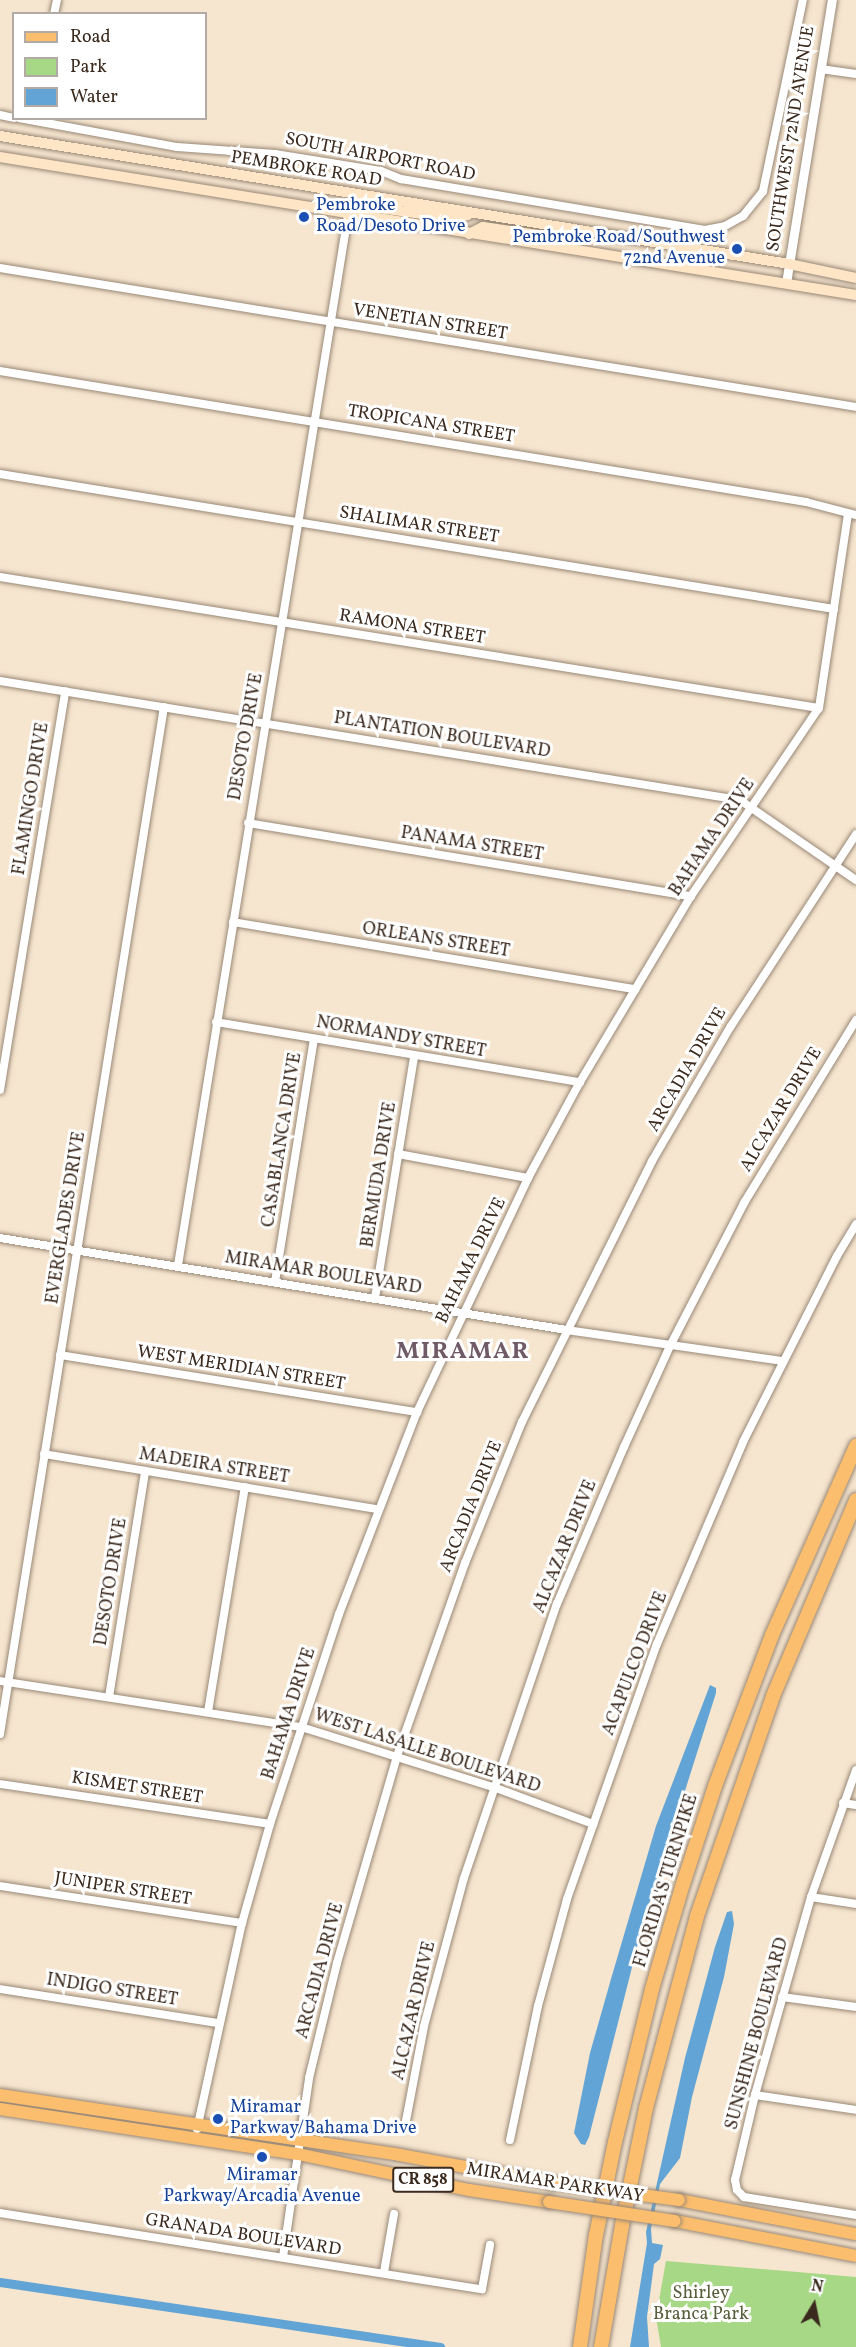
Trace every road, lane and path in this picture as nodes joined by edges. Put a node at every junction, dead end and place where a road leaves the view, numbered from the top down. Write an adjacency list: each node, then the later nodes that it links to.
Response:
1 (803, 0): 5 (street, SOUTH AIRPORT ROAD)
2 (832, 0): 3 (street, SOUTHWEST 72ND AVENUE)
3 (821, 69): 4 (street); 12 (street, SOUTHWEST 72ND AVENUE)
4 (856, 74)
5 (35, 120)
6 (0, 136): 8 (main road, PEMBROKE ROAD)
7 (0, 157): 9 (main road, PEMBROKE ROAD)
8 (477, 214): 9 (main road); 10 (main road, PEMBROKE ROAD)
9 (348, 215): 11 (main road, PEMBROKE ROAD); 17 (street, DESOTO DRIVE)
10 (573, 230): 11 (main road); 12 (main road, PEMBROKE ROAD)
11 (468, 234): 15 (main road, PEMBROKE ROAD)
12 (789, 264): 14 (main road, PEMBROKE ROAD); 15 (street, SOUTHWEST 72ND AVENUE)
13 (0, 268): 17 (street, VENETIAN STREET)
14 (856, 278)
15 (786, 283): 16 (main road, PEMBROKE ROAD)
16 (856, 295)
17 (329, 322): 19 (street, VENETIAN STREET); 20 (street, DESOTO DRIVE)
18 (0, 371): 20 (street, TROPICANA STREET)
19 (856, 407)
20 (314, 421): 22 (street, TROPICANA STREET); 23 (street, DESOTO DRIVE)
21 (0, 474): 23 (street, SHALIMAR STREET)
22 (852, 514): 25 (street, BAHAMA DRIVE)
23 (296, 522): 25 (street, SHALIMAR STREET); 26 (street, DESOTO DRIVE)
24 (0, 577): 26 (street, RAMONA STREET)
25 (834, 609): 30 (street, BAHAMA DRIVE)
26 (282, 622): 30 (street, RAMONA STREET); 31 (street, DESOTO DRIVE)
27 (0, 681): 28 (street, PLANTATION BOULEVARD)
28 (65, 691): 29 (street, PLANTATION BOULEVARD); 45 (street, FLAMINGO DRIVE)
29 (164, 707): 31 (street, PLANTATION BOULEVARD); 50 (street, EVERGLADES DRIVE)
30 (819, 708): 32 (street, BAHAMA DRIVE)
31 (264, 723): 32 (street, PLANTATION BOULEVARD); 33 (street, DESOTO DRIVE)
32 (752, 807): 35 (street, PLANTATION BOULEVARD); 37 (street, BAHAMA DRIVE)
33 (248, 823): 37 (street, PANAMA STREET); 38 (street, DESOTO DRIVE)
34 (856, 834): 35 (street, ARCADIA DRIVE)
35 (834, 865): 36 (street, PLANTATION BOULEVARD); 55 (street, ARCADIA DRIVE)
36 (856, 880)
37 (691, 896): 39 (street, BAHAMA DRIVE)
38 (232, 922): 39 (street, ORLEANS STREET); 41 (street, DESOTO DRIVE)
39 (635, 989): 44 (street, BAHAMA DRIVE)
40 (856, 1020): 56 (street, ALCAZAR DRIVE)
41 (216, 1023): 42 (street, NORMANDY STREET); 51 (street, DESOTO DRIVE)
42 (314, 1039): 43 (street, NORMANDY STREET); 52 (street, CASABLANCA DRIVE)
43 (414, 1056): 44 (street, NORMANDY STREET); 46 (street, BERMUDA DRIVE)
44 (580, 1082): 47 (street, BAHAMA DRIVE)
45 (0, 1090)
46 (398, 1154): 47 (street); 53 (street, BERMUDA DRIVE)
47 (528, 1178): 54 (street, BAHAMA DRIVE)
48 (856, 1224): 58 (street, ACAPULCO DRIVE)
49 (0, 1238): 50 (street, MIRAMAR BOULEVARD)
50 (77, 1251): 51 (street, MIRAMAR BOULEVARD); 57 (street, EVERGLADES DRIVE)
51 (178, 1265): 52 (street, MIRAMAR BOULEVARD)
52 (276, 1282): 53 (street, MIRAMAR BOULEVARD)
53 (375, 1298): 54 (street, MIRAMAR BOULEVARD)
54 (463, 1313): 55 (street, MIRAMAR BOULEVARD); 59 (street, BAHAMA DRIVE)
55 (567, 1330): 56 (street, MIRAMAR BOULEVARD); 71 (street, ARCADIA DRIVE)
56 (671, 1344): 58 (street, MIRAMAR BOULEVARD); 74 (street, ALCAZAR DRIVE)
57 (60, 1355): 59 (street, WEST MERIDIAN STREET); 61 (street, EVERGLADES DRIVE)
58 (783, 1361): 78 (street, ACAPULCO DRIVE)
59 (417, 1412): 65 (street, BAHAMA DRIVE)
60 (856, 1446): 105 (highway, FLORIDA'S TURNPIKE)
61 (44, 1454): 62 (street, MADEIRA STREET); 66 (street, EVERGLADES DRIVE)
62 (145, 1472): 63 (street, MADEIRA STREET); 67 (street, DESOTO DRIVE)
63 (245, 1487): 65 (street, MADEIRA STREET); 68 (street)
64 (856, 1500): 106 (highway)
65 (378, 1509): 69 (street, BAHAMA DRIVE)
66 (4, 1682): 67 (street, WEST LASALLE BOULEVARD); 70 (street, EVERGLADES DRIVE)
67 (109, 1697): 68 (street, WEST LASALLE BOULEVARD)
68 (208, 1712): 69 (street, WEST LASALLE BOULEVARD)
69 (301, 1727): 71 (street, WEST LASALLE BOULEVARD); 77 (street, BAHAMA DRIVE)
70 (0, 1734)
71 (397, 1756): 74 (street, WEST LASALLE BOULEVARD); 94 (street, ARCADIA DRIVE)
72 (856, 1770): 75 (street, SUNSHINE BOULEVARD)
73 (0, 1784): 77 (street, KISMET STREET)
74 (493, 1787): 78 (street, WEST LASALLE BOULEVARD); 92 (street, ALCAZAR DRIVE)
75 (843, 1803): 76 (street); 80 (street, SUNSHINE BOULEVARD)
76 (856, 1805)
77 (270, 1824): 82 (street, BAHAMA DRIVE)
78 (593, 1824): 95 (street, ACAPULCO DRIVE)
79 (0, 1886): 82 (street, JUNIPER STREET)
80 (811, 1897): 81 (street); 84 (street, SUNSHINE BOULEVARD)
81 (856, 1904)
82 (242, 1923): 86 (street, BAHAMA DRIVE)
83 (0, 1989): 86 (street, INDIGO STREET)
84 (782, 1997): 85 (street); 88 (street, SUNSHINE BOULEVARD)
85 (856, 2007)
86 (218, 2023): 91 (street, BAHAMA DRIVE)
87 (0, 2095): 91 (main road, MIRAMAR PARKWAY / CR 858)
88 (755, 2095): 90 (street); 99 (street, SUNSHINE BOULEVARD)
89 (0, 2109): 93 (main road, MIRAMAR PARKWAY / CR 858)
90 (856, 2110)
91 (198, 2124): 93 (street, BAHAMA DRIVE); 94 (main road, MIRAMAR PARKWAY / CR 858)
92 (405, 2126)
93 (195, 2139): 96 (main road, MIRAMAR PARKWAY / CR 858)
94 (300, 2140): 96 (street, ARCADIA DRIVE); 100 (main road, MIRAMAR PARKWAY / CR 858, bridge)
95 (510, 2140)
96 (298, 2154): 102 (main road, MIRAMAR PARKWAY / CR 858, bridge); 103 (street, ARCADIA DRIVE)
97 (0, 2213): 103 (street, GRANADA BOULEVARD)
98 (394, 2214): 104 (street)
99 (856, 2215)
100 (856, 2234)
101 (490, 2246): 104 (street, GRANADA BOULEVARD)
102 (856, 2256)
103 (283, 2257): 104 (street, GRANADA BOULEVARD)
104 (384, 2272)
105 (580, 2347)
106 (601, 2347)

